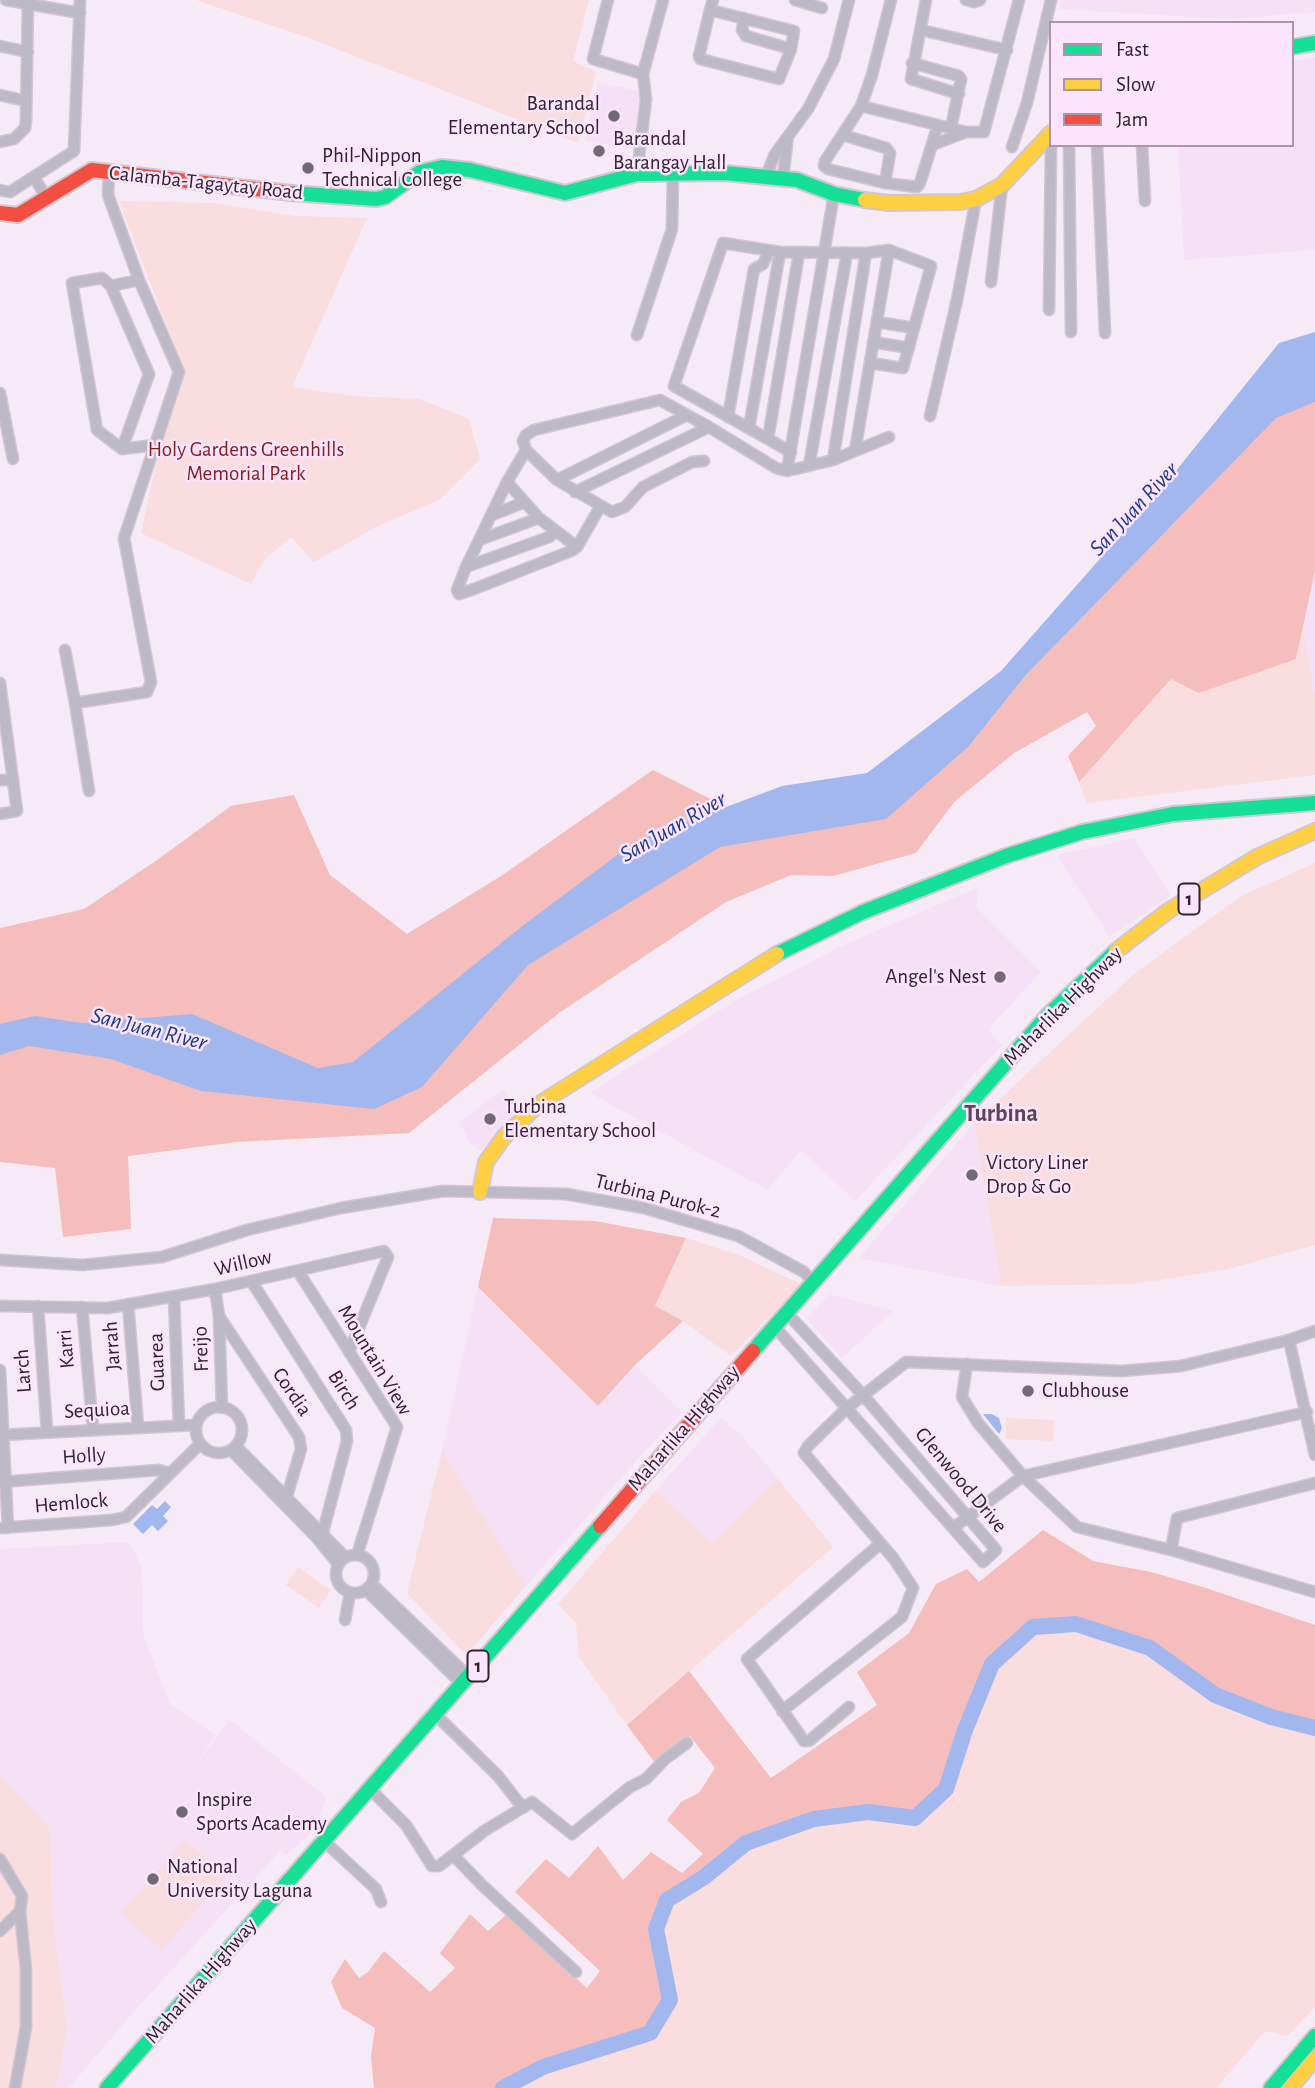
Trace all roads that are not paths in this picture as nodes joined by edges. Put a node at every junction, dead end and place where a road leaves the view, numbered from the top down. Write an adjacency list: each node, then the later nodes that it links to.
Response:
1 (6, 0): 14 (street)
2 (80, 0): 17 (street)
3 (608, 0): 27 (street)
4 (663, 0): 27 (street)
5 (794, 0): 13 (street)
6 (849, 0): 34 (street)
7 (891, 0): 31 (street)
8 (926, 0): 19 (street)
9 (966, 0): 10 (street)
10 (980, 0)
11 (1019, 0): 24 (street)
12 (1051, 0): 40 (street)
13 (806, 1): 16 (street)
14 (27, 2): 17 (street); 25 (street)
15 (712, 5): 18 (street); 23 (street)
16 (822, 8)
17 (80, 13): 49 (street)
18 (744, 18): 23 (street); 23 (street)
19 (921, 30): 24 (street); 26 (street)
20 (1315, 43): 22 (main road)
21 (0, 46): 25 (street)
22 (1294, 47)
23 (791, 49)
24 (1007, 50): 35 (street)
25 (28, 52): 30 (street)
26 (912, 64): 29 (street); 29 (street)
27 (643, 74): 47 (street)
28 (0, 94): 30 (street)
29 (960, 94): 33 (street)
30 (26, 101): 38 (street)
31 (860, 106): 32 (street); 36 (street)
32 (938, 125): 33 (street); 39 (street)
33 (951, 128): 35 (street)
34 (789, 132): 48 (street); 50 (street)
35 (966, 132): 39 (street)
36 (843, 135): 51 (street); 51 (street)
37 (1049, 135): 52 (main road, Calamba-Tagaytay Road)
38 (0, 142)
39 (932, 145): 51 (street)
40 (1012, 147)
41 (1051, 147): 68 (street)
42 (1069, 147): 71 (street)
43 (1097, 147): 72 (street)
44 (1142, 147): 57 (street)
45 (109, 173): 47 (main road, Calamba-Tagaytay Road); 55 (main road, Calamba-Tagaytay Road); 65 (street)
46 (673, 173): 47 (main road, Calamba-Tagaytay Road); 48 (main road, Calamba-Tagaytay Road); 73 (street)
47 (637, 174)
48 (765, 176): 50 (main road, Calamba-Tagaytay Road)
49 (34, 177): 53 (street); 55 (street)
50 (783, 178): 54 (main road, Calamba-Tagaytay Road)
51 (885, 183)
52 (1002, 185): 56 (main road, Calamba-Tagaytay Road); 66 (street)
53 (0, 190)
54 (834, 194): 56 (main road, Calamba-Tagaytay Road); 61 (street)
55 (47, 199): 58 (main road, Calamba-Tagaytay Road)
56 (976, 199): 79 (street)
57 (1145, 201)
58 (0, 213)
59 (889, 250): 64 (street); 69 (street); 70 (street)
60 (775, 252): 62 (street); 80 (street); 80 (street); 82 (street)
61 (825, 252): 62 (street); 63 (street); 89 (street)
62 (799, 253): 84 (street)
63 (847, 253): 64 (street); 93 (street)
64 (866, 253): 91 (street)
65 (139, 280): 67 (street); 85 (street)
66 (991, 282)
67 (111, 286): 86 (street); 86 (street)
68 (1049, 310)
69 (877, 322): 70 (street); 74 (street)
70 (914, 328): 75 (street)
71 (1071, 332)
72 (1105, 333)
73 (637, 335)
74 (873, 342): 75 (street); 76 (street)
75 (909, 348): 76 (street)
76 (870, 363): 88 (street)
77 (0, 393): 90 (street)
78 (687, 415): 81 (street); 87 (street); 95 (street)
79 (930, 416)
80 (728, 417): 82 (street)
81 (709, 428): 94 (street); 97 (street)
82 (749, 428): 84 (street)
83 (889, 437): 88 (street)
84 (768, 439): 89 (street)
85 (155, 444): 86 (street); 108 (street)
86 (122, 449)
87 (526, 450): 95 (street); 96 (street)
88 (855, 451): 91 (street)
89 (791, 452): 94 (street)
90 (13, 459)
91 (833, 460): 93 (street)
92 (704, 461): 99 (street)
93 (809, 466): 94 (street)
94 (787, 471)
95 (557, 480): 97 (street)
96 (508, 482): 98 (street); 100 (street)
97 (575, 492): 99 (street)
98 (525, 502): 100 (street); 101 (street)
99 (600, 507): 104 (street)
100 (492, 515): 103 (street)
101 (539, 518): 102 (street); 103 (street)
102 (556, 531): 104 (street); 105 (street)
103 (479, 540): 105 (street)
104 (577, 547): 105 (street)
105 (466, 567)
106 (65, 650): 108 (street)
107 (0, 683): 110 (street)
108 (75, 703): 111 (street)
109 (0, 780): 110 (street)
110 (13, 780): 113 (street)
111 (89, 791)
112 (1315, 803): 115 (main road)
113 (0, 814)
114 (1315, 831): 119 (main road, Maharlika Highway / 1)
115 (480, 1192): 116 (street, Turbina Purok-2); 119 (street, Turbina Purok-2)
116 (0, 1260)
117 (298, 1271): 118 (street, Willow); 131 (street, Mountain View); 131 (street, Willow)
118 (253, 1282): 120 (street, Willow); 155 (street, Birch)
119 (813, 1282): 126 (main road, Maharlika Highway / 1)
120 (215, 1289): 121 (street, Willow); 127 (street, Freijo)
121 (174, 1297): 122 (street, Willow); 138 (street, Guarea)
122 (128, 1304): 125 (street, Willow); 140 (street, Jarrah)
123 (0, 1306): 124 (street, Willow)
124 (38, 1306): 125 (street, Willow); 142 (street, Larch)
125 (82, 1307): 141 (street, Karri)
126 (786, 1312): 128 (main road, Maharlika Highway / 1); 134 (street, Glenwood Drive)
127 (219, 1317): 135 (street, Freijo); 151 (street, Cordia)
128 (774, 1326): 136 (street, Glenwood Drive); 164 (main road, Maharlika Highway / 1)
129 (1315, 1331): 130 (street)
130 (1289, 1340): 132 (street); 137 (street)
131 (349, 1352): 158 (street, Mountain View)
132 (967, 1364): 134 (street); 148 (street)
133 (0, 1370): 143 (street)
134 (863, 1395): 136 (street); 152 (street, Glenwood Drive)
135 (222, 1408): 139 (street); 145 (street)
136 (846, 1408): 154 (street, Glenwood Drive); 156 (street)
137 (1307, 1412): 146 (street); 148 (street)
138 (178, 1425): 139 (street, Sequioa); 140 (street, Sequioa)
139 (196, 1425): 144 (street)
140 (138, 1427): 141 (street, Sequioa)
141 (93, 1429): 142 (street, Sequioa)
142 (47, 1432): 143 (street, Sequioa)
143 (2, 1435): 149 (street)
144 (200, 1444): 145 (street); 147 (street, Hemlock)
145 (233, 1448): 151 (street); 159 (street)
146 (1315, 1455)
147 (170, 1473): 149 (street, Holly); 153 (street, Hemlock)
148 (1023, 1476): 152 (street); 157 (street)
149 (3, 1481): 153 (street)
150 (1315, 1483): 157 (street)
151 (287, 1496): 155 (street)
152 (969, 1517): 154 (street); 154 (street, Glenwood Drive)
153 (4, 1528)
154 (953, 1528)
155 (323, 1532): 159 (street)
156 (880, 1544): 166 (street); 166 (street)
157 (1171, 1550): 162 (street)
158 (357, 1555): 159 (street); 160 (street)
159 (342, 1561): 161 (street)
160 (369, 1587): 161 (street); 164 (street)
161 (350, 1592): 163 (street)
162 (1315, 1592)
163 (345, 1620)
164 (465, 1680): 167 (main road, Maharlika Highway / 1)
165 (849, 1707): 166 (street)
166 (782, 1711)
167 (435, 1714): 169 (main road, Maharlika Highway / 1); 170 (street)
168 (687, 1743): 170 (street)
169 (369, 1788): 171 (main road, Maharlika Highway / 1); 172 (street)
170 (523, 1808): 172 (street)
171 (324, 1841): 174 (street); 181 (main road, Maharlika Highway / 1)
172 (453, 1855): 177 (street)
173 (0, 1858): 175 (street)
174 (381, 1902)
175 (20, 1911): 176 (street); 180 (street)
176 (0, 1931)
177 (576, 1972)
178 (1315, 2036): 182 (main road)
179 (1315, 2059): 183 (main road)
180 (15, 2088)
181 (107, 2088)
182 (1271, 2088)
183 (1290, 2088)

